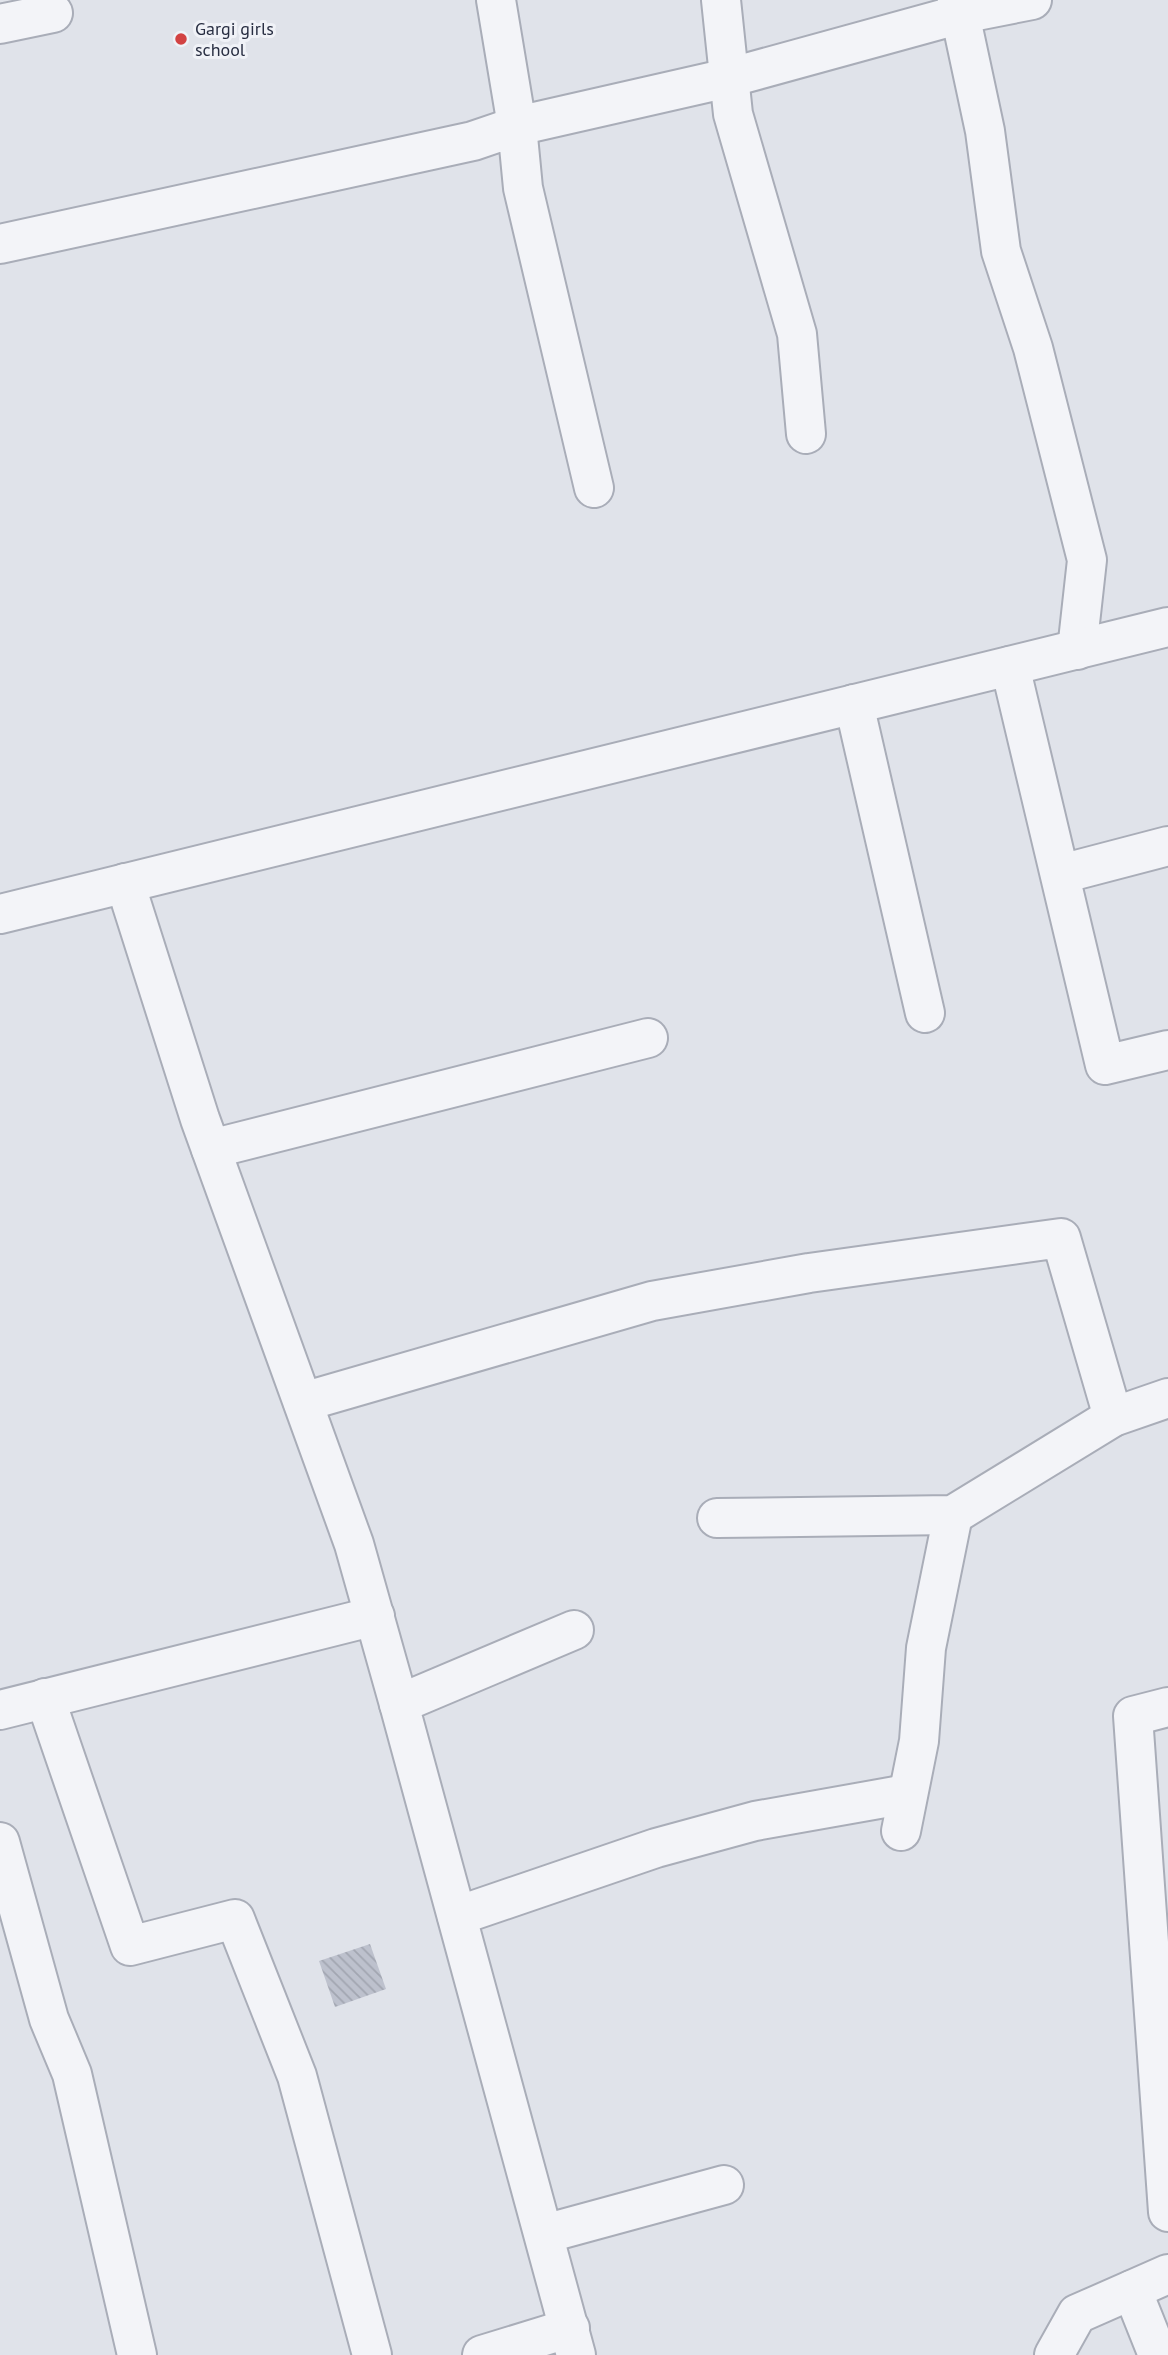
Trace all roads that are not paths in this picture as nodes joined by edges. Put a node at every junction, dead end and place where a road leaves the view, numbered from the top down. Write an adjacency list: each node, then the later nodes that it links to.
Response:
1 (496, 0): 8 (street)
2 (721, 0): 7 (street)
3 (1032, 0): 4 (street)
4 (959, 7): 7 (street); 13 (street)
5 (53, 13): 6 (street)
6 (0, 24)
7 (729, 78): 8 (street); 10 (street)
8 (517, 126): 9 (street); 11 (street)
9 (0, 244)
10 (806, 434)
11 (594, 488)
12 (1168, 627): 13 (street)
13 (1077, 650): 14 (street)
14 (1010, 666): 15 (street); 17 (street)
15 (854, 704): 18 (street); 20 (street)
16 (1168, 846): 17 (street)
17 (1061, 874): 22 (street)
18 (125, 883): 19 (street); 23 (street)
19 (0, 914)
20 (925, 1013)
21 (648, 1038): 23 (street)
22 (1168, 1050)
23 (211, 1149): 25 (street)
24 (1168, 1398): 26 (street)
25 (303, 1402): 26 (street); 29 (street)
26 (1113, 1417): 27 (street)
27 (953, 1515): 28 (street); 35 (street)
28 (718, 1518)
29 (375, 1616): 31 (street); 32 (street)
30 (574, 1630): 32 (street)
31 (46, 1698): 34 (street); 46 (street)
32 (399, 1704): 38 (street)
33 (1168, 1707): 40 (street)
34 (0, 1710)
35 (907, 1794): 36 (street); 38 (street)
36 (901, 1832)
37 (0, 1842): 45 (street)
38 (457, 1916): 41 (street)
39 (724, 2185): 41 (street)
40 (1168, 2212)
41 (544, 2234): 44 (street)
42 (1168, 2274): 43 (street)
43 (1132, 2290): 48 (street); 49 (street)
44 (573, 2341): 47 (street)
45 (137, 2355)
46 (372, 2355)
47 (482, 2355)
48 (1054, 2355)
49 (1158, 2355)

